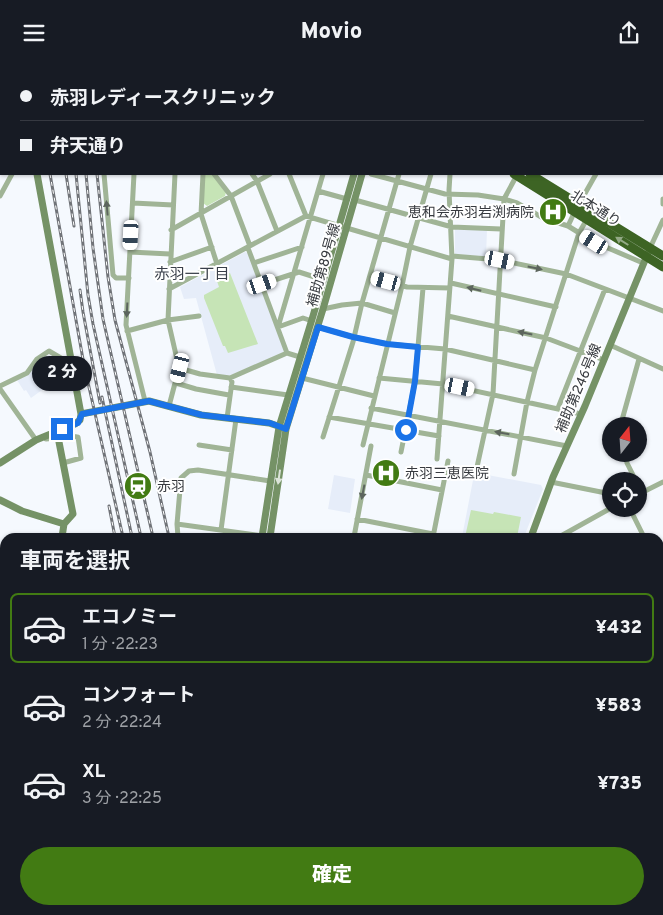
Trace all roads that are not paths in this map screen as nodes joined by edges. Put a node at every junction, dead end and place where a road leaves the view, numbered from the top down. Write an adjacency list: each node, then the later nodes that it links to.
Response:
1 (11, 175): 26 (street)
2 (37, 175): 101 (street)
3 (104, 175): 66 (street, one-way to 3)
4 (134, 175): 31 (street)
5 (174, 175): 33 (street)
6 (203, 175): 36 (street)
7 (215, 175): 27 (street)
8 (253, 175): 21 (street)
9 (268, 175): 21 (street)
10 (289, 175): 37 (street)
11 (323, 175): 24 (street)
12 (354, 175): 30 (street, 補助第89号線)
13 (362, 175): 30 (street, 補助第89号線)
14 (374, 175): 22 (street)
15 (399, 175): 22 (street)
16 (430, 175): 23 (street)
17 (450, 175): 25 (street)
18 (515, 175): 28 (street); 34 (highway, 北本通り)
19 (534, 175): 34 (highway, 北本通り)
20 (595, 175): 34 (street)
21 (257, 181): 27 (street); 46 (street)
22 (397, 181): 23 (street); 35 (street)
23 (426, 189): 25 (street); 38 (street)
24 (318, 191): 30 (street); 37 (street)
25 (450, 195): 28 (street); 42 (street)
26 (0, 196)
27 (231, 196): 36 (street); 50 (street)
28 (504, 199): 41 (street); 45 (street)
29 (663, 199): 32 (street)
30 (351, 200): 35 (street); 43 (street, 補助第89号線)
31 (132, 203): 33 (street); 53 (street)
32 (663, 204)
33 (173, 205): 44 (street)
34 (577, 208): 39 (highway, 北本通り); 41 (street); 55 (highway, 北本通り)
35 (388, 210): 38 (street); 48 (street)
36 (201, 213): 44 (street); 49 (street)
37 (308, 218): 43 (street); 46 (street); 51 (street)
38 (418, 218): 42 (street); 52 (street)
39 (587, 219): 47 (street); 55 (highway, 北本通り, one-way to 39)
40 (663, 219): 55 (street)
41 (568, 226): 47 (street)
42 (452, 227): 45 (street); 57 (street)
43 (343, 228): 48 (street); 67 (street, 補助第89号線); 78 (street, 補助第89号線)
44 (172, 229): 54 (street)
45 (501, 229): 58 (street)
46 (278, 231): 50 (street)
47 (579, 233): 55 (street); 64 (street)
48 (380, 239): 52 (street); 65 (street)
49 (212, 247): 59 (street); 61 (street)
50 (249, 247): 60 (street); 61 (street)
51 (302, 247): 60 (street); 63 (street)
52 (410, 247): 57 (street); 69 (street)
53 (130, 252): 54 (street); 66 (street)
54 (170, 254): 59 (street)
55 (647, 256): 56 (highway, 北本通り); 62 (highway, 北本通り); 75 (street, 補助第246号線)
56 (663, 256)
57 (452, 257): 58 (street); 70 (street)
58 (500, 260): 64 (street, one-way to 64); 74 (street)
59 (170, 262): 72 (street)
60 (254, 263): 68 (street)
61 (218, 264): 72 (street)
62 (663, 267)
63 (294, 273): 67 (street); 68 (street); 85 (street)
64 (566, 274): 73 (street); 77 (street)
65 (370, 277): 69 (street); 76 (street)
66 (129, 278): 88 (street, one-way to 88)
67 (324, 280): 84 (street, 補助第89号線)
68 (262, 284): 85 (street)
69 (402, 286): 71 (street); 80 (street)
70 (450, 286): 71 (street); 74 (street, one-way to 70); 82 (street)
71 (423, 288): 93 (street)
72 (169, 289): 83 (street)
73 (605, 289): 75 (street); 95 (street)
74 (498, 295): 77 (street); 87 (street)
75 (629, 298): 79 (street); 92 (street, 補助第246号線)
76 (362, 303): 78 (street); 80 (street); 89 (street)
77 (556, 307): 90 (street)
78 (323, 309): 86 (street, 補助第89号線)
79 (663, 311)
80 (395, 313): 91 (street)
81 (199, 316): 83 (street)
82 (448, 316): 87 (street); 94 (street)
83 (168, 320): 88 (street); 102 (street)
84 (312, 321): 85 (street); 97 (street, 補助第89号線)
85 (278, 327): 96 (street)
86 (318, 327): 89 (street); 106 (street, 補助第89号線)
87 (496, 327): 90 (street, one-way to 87); 99 (street)
88 (127, 331): 118 (street)
89 (353, 337): 91 (street); 113 (street)
90 (546, 338): 95 (street); 104 (street)
91 (387, 344): 93 (street); 107 (street)
92 (610, 345): 98 (street); 100 (street, 補助第246号線)
93 (418, 347): 94 (street); 108 (street)
94 (445, 349): 99 (street); 110 (street)
95 (581, 351): 100 (street); 122 (street)
96 (287, 353): 97 (street); 105 (street)
97 (300, 357): 115 (street, 補助第89号線)
98 (639, 359): 103 (street); 127 (street)
99 (495, 360): 104 (street); 116 (street)
100 (604, 360): 124 (street, 補助第246号線)
101 (71, 364): 111 (street); 123 (street)
102 (180, 368): 105 (street); 109 (street)
103 (663, 369)
104 (535, 370): 119 (street)
105 (230, 378): 112 (street)
106 (302, 378): 113 (street); 132 (street, 補助第89号線)
107 (379, 379): 108 (street); 117 (street)
108 (415, 381): 110 (street); 125 (street)
109 (176, 383): 114 (street); 120 (street)
110 (443, 384): 116 (street); 130 (street)
111 (0, 387): 139 (street)
112 (231, 387): 114 (street); 115 (street)
113 (338, 387): 117 (street); 126 (street)
114 (229, 395): 128 (street)
115 (288, 395): 132 (street, 補助第89号線)
116 (493, 395): 119 (street); 135 (street)
117 (374, 396): 121 (street)
118 (145, 401): 120 (street); 123 (street)
119 (528, 402): 122 (street); 138 (street)
120 (169, 406): 128 (street)
121 (372, 407): 125 (street); 131 (street)
122 (558, 408): 124 (street)
123 (82, 414): 133 (street)
124 (581, 414): 144 (street, 補助第246号線)
125 (409, 415): 130 (street); 134 (street)
126 (329, 417): 131 (street); 137 (street)
127 (623, 417)
128 (227, 418): 129 (street)
129 (236, 419): 132 (street); 145 (street)
130 (440, 422): 135 (street); 136 (street)
131 (368, 423): 134 (street); 142 (street)
132 (282, 428): 155 (street, 補助第89号線); 173 (street, 補助第89号線, one-way to 173)
133 (62, 429): 139 (street); 140 (street)
134 (406, 430): 136 (street); 146 (street)
135 (485, 431): 138 (street, one-way to 135); 151 (street)
136 (439, 436): 147 (street)
137 (322, 437)
138 (521, 437): 144 (street); 152 (street)
139 (36, 440): 140 (street); 149 (street)
140 (59, 442): 150 (street); 150 (street)
141 (199, 445): 145 (street)
142 (363, 445)
143 (371, 446): 154 (street)
144 (567, 446): 156 (street, 補助第246号線)
145 (232, 450): 153 (street)
146 (401, 452)
147 (437, 459)
148 (448, 461): 159 (street)
149 (0, 463)
150 (63, 463): 165 (street)
151 (477, 467)
152 (514, 474)
153 (229, 475): 155 (street); 166 (street); 167 (street)
154 (366, 475): 159 (street); 164 (street, one-way to 164)
155 (270, 481): 172 (street, 補助第89号線)
156 (551, 482): 160 (street); 177 (street, 補助第246号線)
157 (663, 482): 158 (street)
158 (647, 488)
159 (442, 490): 176 (street)
160 (602, 492)
161 (0, 500): 165 (street)
162 (602, 514): 178 (street)
163 (634, 517): 179 (street)
164 (357, 519): 174 (street); 175 (street)
165 (64, 524): 169 (street)
166 (177, 525): 167 (street); 170 (street)
167 (221, 530): 168 (street)
168 (228, 531): 171 (street)
169 (63, 533)
170 (178, 533)
171 (240, 533)
172 (265, 533)
173 (266, 533)
174 (355, 533)
175 (420, 533)
176 (434, 533)
177 (532, 533)
178 (572, 533)
179 (642, 533)

